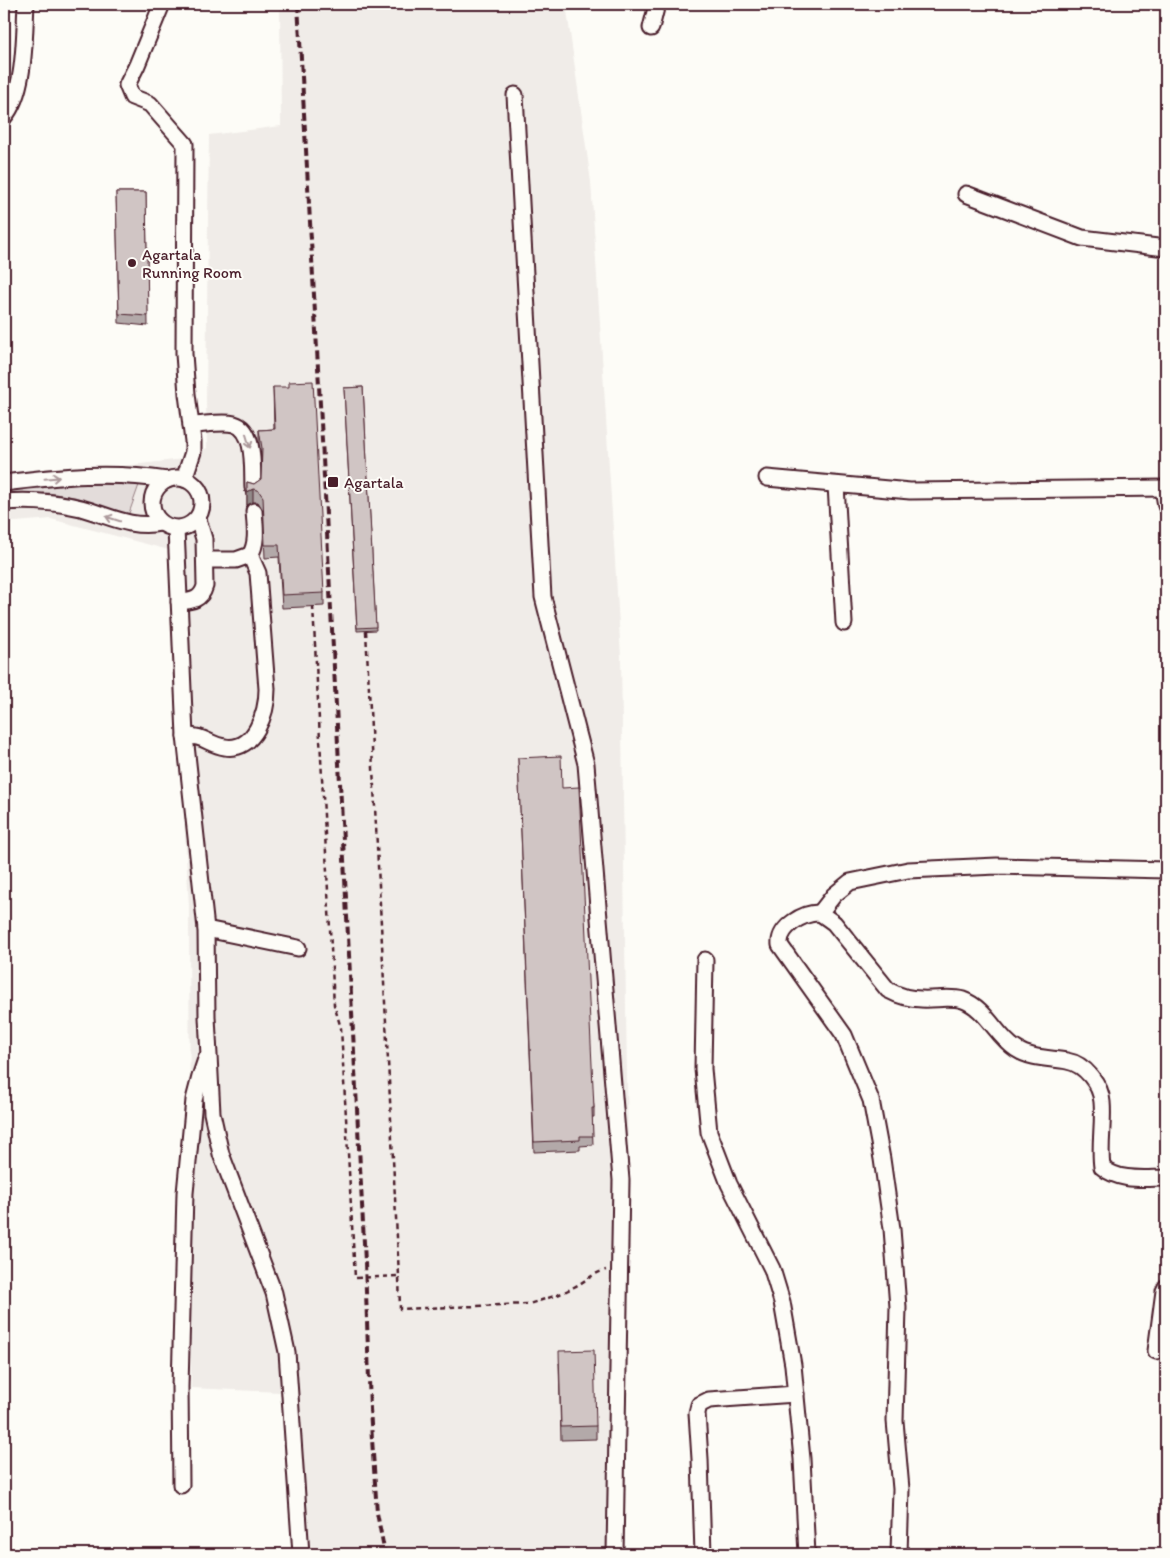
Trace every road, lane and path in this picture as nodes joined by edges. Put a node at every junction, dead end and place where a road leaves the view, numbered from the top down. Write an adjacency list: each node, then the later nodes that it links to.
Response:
1 (26, 4): 6 (street)
2 (162, 4): 9 (street)
3 (657, 4): 4 (street)
4 (652, 28)
5 (515, 95): 37 (street)
6 (4, 116)
7 (966, 194): 8 (street)
8 (1166, 248)
9 (191, 425): 11 (street); 15 (street, one-way to 15)
10 (767, 478): 14 (street)
11 (184, 479): 12 (street); 20 (street)
12 (168, 480): 13 (street, one-way to 12); 21 (street)
13 (4, 483)
14 (836, 485): 16 (street); 27 (street)
15 (253, 488)
16 (1165, 488): 18 (street)
17 (4, 502): 21 (street, one-way to 17)
18 (1166, 506)
19 (254, 511): 23 (street)
20 (198, 519): 22 (street); 24 (street)
21 (161, 523): 22 (street)
22 (176, 529): 25 (street)
23 (250, 555): 24 (street); 29 (street)
24 (205, 560): 25 (street)
25 (179, 602): 29 (street)
26 (313, 606): 38 (path)
27 (844, 623)
28 (366, 631): 38 (path)
29 (185, 736): 32 (street)
30 (1166, 870): 31 (street)
31 (820, 913): 36 (street); 47 (street)
32 (206, 929): 33 (street); 35 (street)
33 (298, 948)
34 (705, 960): 41 (street)
35 (209, 1051): 42 (street); 43 (street)
36 (1166, 1178)
37 (620, 1261): 38 (path); 44 (street)
38 (400, 1276)
39 (1166, 1287): 40 (street)
40 (1156, 1351)
41 (796, 1394): 45 (street); 46 (street)
42 (181, 1485)
43 (301, 1554)
44 (615, 1554)
45 (703, 1554)
46 (807, 1554)
47 (900, 1554)

